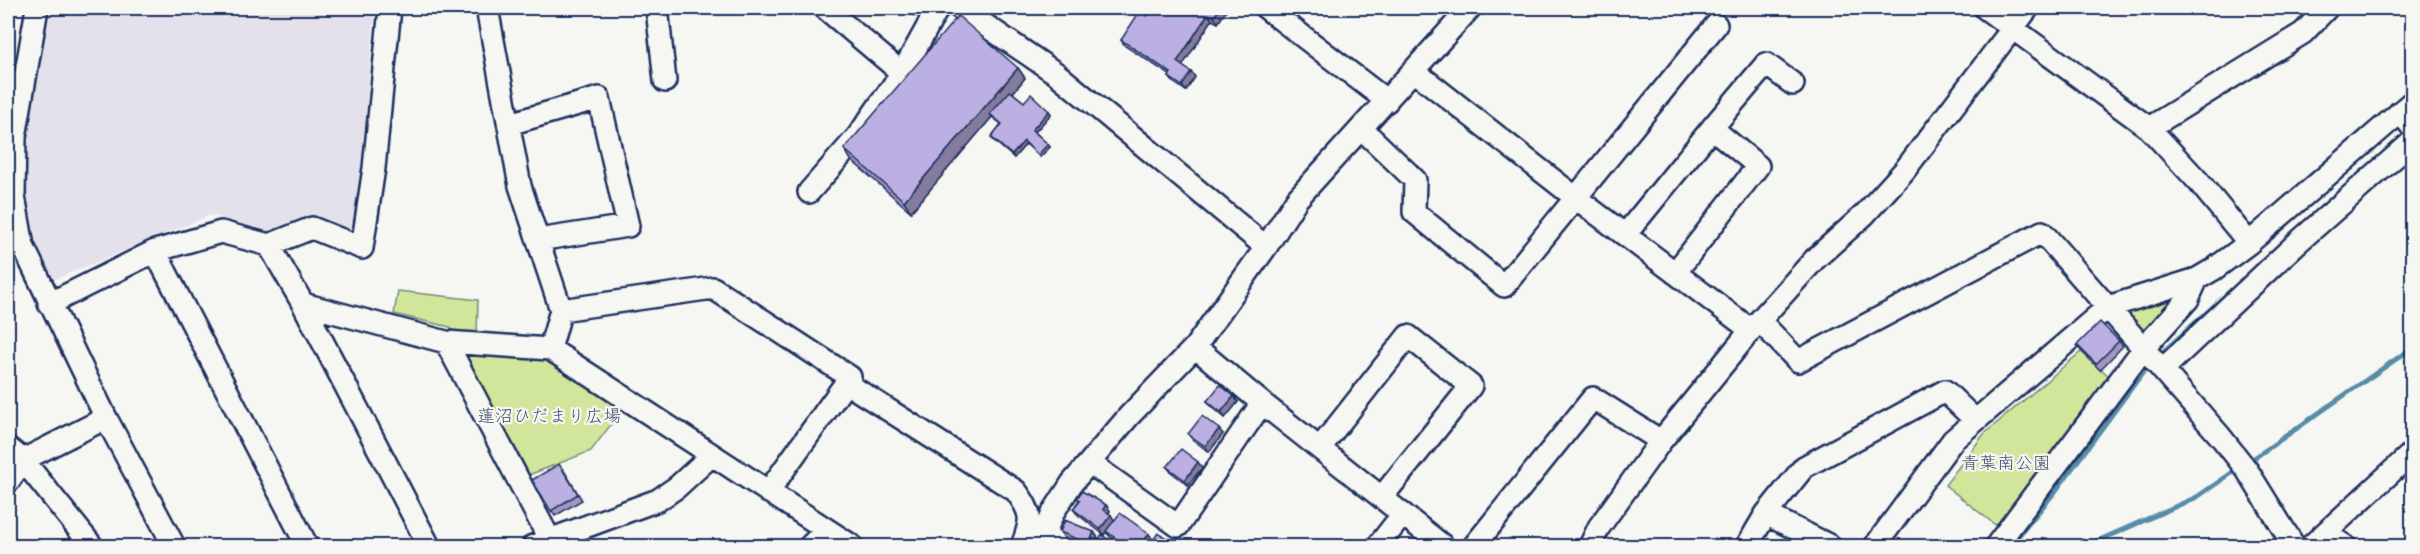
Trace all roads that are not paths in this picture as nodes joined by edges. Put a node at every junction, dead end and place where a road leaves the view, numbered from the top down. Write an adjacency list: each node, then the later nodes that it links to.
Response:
1 (37, 8): 25 (street)
2 (390, 8): 32 (street)
3 (487, 8): 21 (street)
4 (657, 8): 17 (street)
5 (825, 8): 16 (street)
6 (938, 8): 16 (street)
7 (960, 8): 33 (street)
8 (1470, 8): 15 (street)
9 (1985, 8): 14 (street)
10 (2028, 8): 14 (street)
11 (2327, 8): 23 (street)
12 (1273, 9): 19 (street)
13 (1716, 25): 28 (street)
14 (2011, 28): 23 (street); 41 (street)
15 (1414, 71): 19 (street); 28 (street)
16 (902, 73): 27 (street)
17 (665, 81)
18 (1793, 84): 22 (street)
19 (1388, 101): 24 (street)
20 (2408, 115): 31 (street)
21 (509, 124): 30 (street); 30 (street)
22 (1712, 128): 29 (street); 35 (street)
23 (2149, 128): 31 (street)
24 (1362, 129): 28 (street); 33 (street)
25 (11, 136): 37 (street)
26 (2412, 142): 45 (street)
27 (809, 192)
28 (1576, 198): 29 (street)
29 (1624, 235): 35 (street)
30 (538, 240): 40 (street)
31 (2249, 243): 36 (street)
32 (269, 245): 34 (street); 38 (street)
33 (1266, 247): 43 (street)
34 (155, 251): 37 (street); 67 (street)
35 (1675, 273): 41 (street)
36 (2197, 279): 39 (street); 45 (street)
37 (50, 304): 48 (street)
38 (303, 304): 42 (street); 68 (street)
39 (2108, 307): 41 (street); 45 (street); 49 (street)
40 (561, 310): 44 (street); 46 (street)
41 (1755, 325): 50 (street)
42 (446, 342): 44 (street); 64 (street)
43 (1195, 347): 47 (street); 55 (street)
44 (550, 349): 54 (street)
45 (2153, 358): 80 (street); 81 (street)
46 (846, 383): 57 (street); 71 (street)
47 (1262, 403): 51 (street); 55 (street)
48 (106, 418): 53 (street); 66 (street)
49 (1975, 420): 60 (street); 79 (street)
50 (1661, 441): 75 (street); 76 (street)
51 (1320, 448): 58 (street); 58 (street)
52 (2412, 453): 62 (street)
53 (15, 454): 56 (street); 65 (street)
54 (712, 455): 57 (street); 64 (street)
55 (1090, 463): 63 (street)
56 (8, 483)
57 (768, 492): 61 (street)
58 (1382, 497): 59 (street)
59 (1403, 514): 73 (street); 74 (street)
60 (1766, 514): 77 (street); 78 (street)
61 (827, 530): 69 (street); 70 (street)
62 (2319, 540): 82 (street)
63 (1042, 542): 72 (street)
64 (545, 545)
65 (92, 546)
66 (174, 546)
67 (307, 546)
68 (429, 546)
69 (810, 546)
70 (852, 546)
71 (1022, 546)
72 (1071, 546)
73 (1378, 546)
74 (1443, 546)
75 (1474, 546)
76 (1590, 546)
77 (1747, 546)
78 (1830, 546)
79 (1875, 546)
80 (1996, 546)
81 (2294, 546)
82 (2345, 546)

